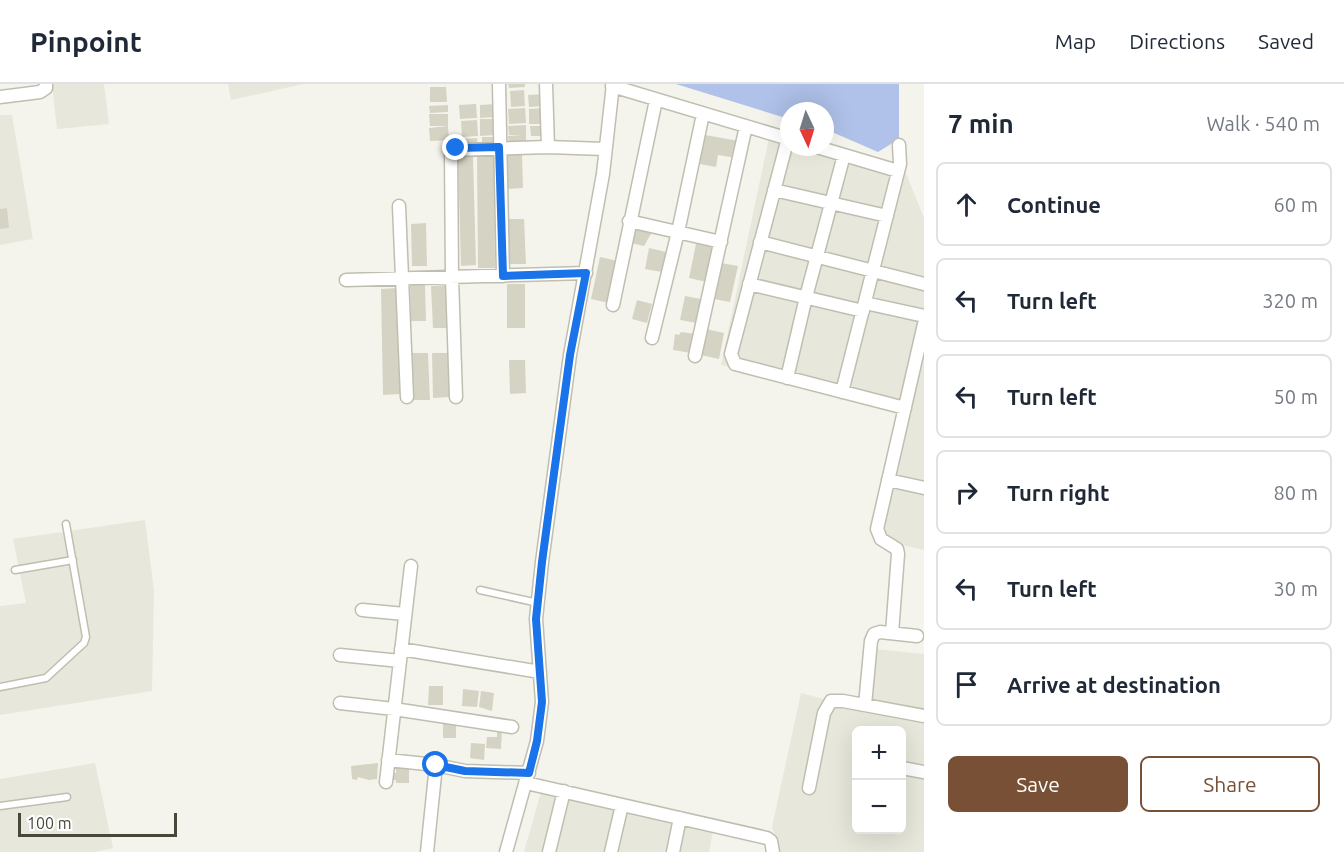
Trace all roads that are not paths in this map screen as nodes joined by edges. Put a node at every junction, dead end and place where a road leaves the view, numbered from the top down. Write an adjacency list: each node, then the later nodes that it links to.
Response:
1 (46, 84): 5 (street)
2 (499, 84): 11 (street)
3 (546, 84): 12 (street)
4 (613, 85): 6 (street); 13 (street)
5 (0, 97)
6 (656, 100): 7 (street); 22 (street)
7 (703, 114): 8 (street); 23 (street)
8 (746, 126): 9 (street); 24 (street)
9 (780, 137)
10 (899, 145): 17 (street)
11 (499, 147): 12 (street); 29 (street); 30 (street)
12 (548, 147): 13 (street)
13 (604, 149): 28 (street)
14 (834, 152): 15 (street)
15 (844, 155): 17 (street); 19 (street)
16 (783, 156): 18 (street)
17 (898, 171): 21 (street)
18 (774, 190): 19 (street); 25 (street)
19 (831, 202): 21 (street); 26 (street)
20 (399, 206): 31 (street)
21 (886, 216): 27 (street)
22 (629, 221): 23 (street); 36 (street)
23 (678, 232): 24 (street); 40 (street)
24 (721, 242): 41 (street)
25 (760, 242): 26 (street); 34 (street)
26 (817, 256): 27 (street); 35 (street)
27 (873, 271): 33 (street); 37 (street)
28 (586, 273): 29 (street); 54 (street)
29 (503, 276): 30 (street)
30 (452, 278): 31 (street); 45 (street)
31 (401, 279): 32 (street); 44 (street)
32 (346, 280)
33 (924, 284)
34 (749, 285): 35 (street); 42 (street)
35 (806, 297): 37 (street); 42 (street)
36 (613, 305)
37 (864, 307): 38 (street); 43 (street)
38 (924, 316)
39 (924, 324): 46 (street)
40 (652, 338)
41 (695, 356)
42 (787, 378): 43 (street)
43 (842, 392): 46 (street)
44 (407, 397)
45 (456, 397)
46 (905, 408): 47 (street)
47 (888, 480): 48 (street); 57 (street)
48 (924, 488)
49 (66, 524): 50 (lane)
50 (73, 560): 52 (lane); 62 (lane)
51 (411, 566): 56 (street)
52 (15, 570)
53 (480, 590): 54 (lane)
54 (538, 603): 61 (street)
55 (362, 610): 56 (street)
56 (405, 614): 60 (street)
57 (892, 633): 58 (street); 64 (street)
58 (917, 636)
59 (340, 655): 60 (street)
60 (400, 655): 61 (street); 65 (street)
61 (540, 672): 72 (street)
62 (0, 687)
63 (340, 703): 65 (street)
64 (866, 705): 66 (street); 74 (street)
65 (394, 709): 67 (street); 68 (street)
66 (924, 716)
67 (512, 727)
68 (388, 760): 69 (street); 73 (street)
69 (436, 765): 72 (street); 80 (street)
70 (906, 769): 71 (street)
71 (924, 772)
72 (528, 778): 75 (street); 81 (street)
73 (386, 782)
74 (809, 788)
75 (564, 791): 77 (street); 82 (street)
76 (67, 796): 78 (lane)
77 (622, 805): 79 (street); 83 (street)
78 (0, 806)
79 (680, 818): 84 (street); 85 (street)
80 (427, 852)
81 (506, 852)
82 (549, 852)
83 (611, 852)
84 (673, 852)
85 (773, 852)

